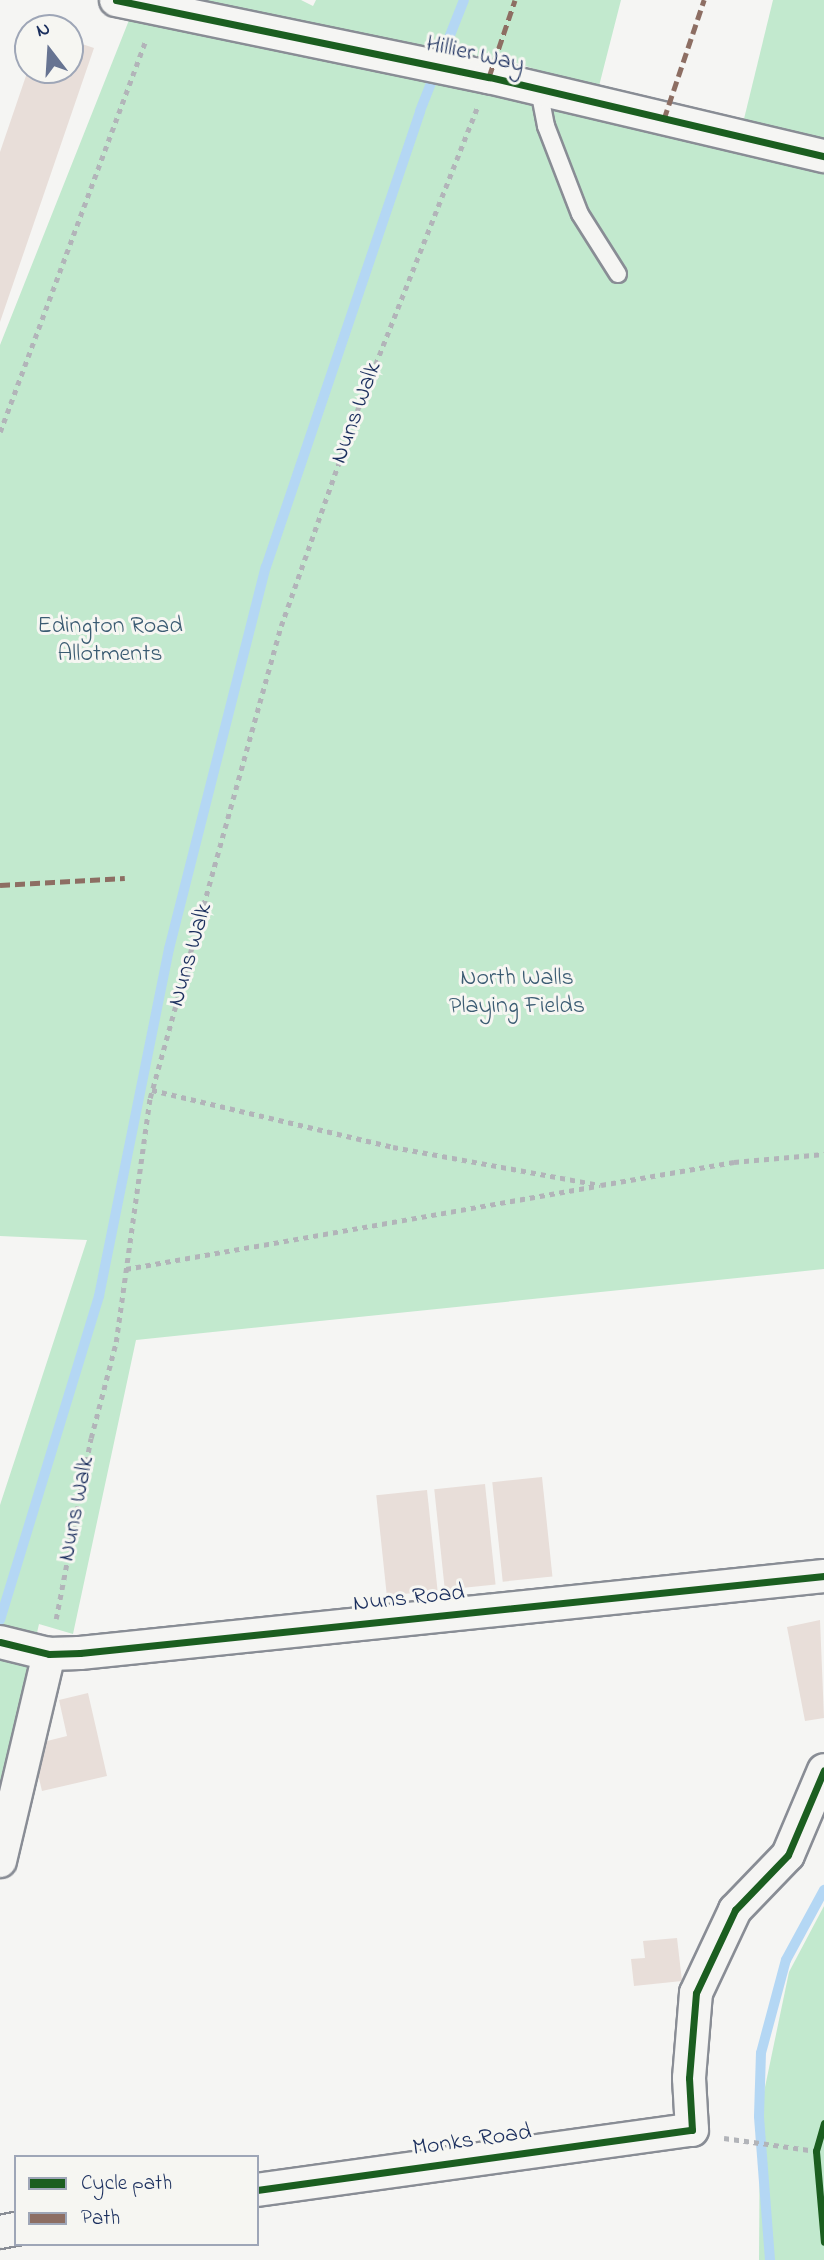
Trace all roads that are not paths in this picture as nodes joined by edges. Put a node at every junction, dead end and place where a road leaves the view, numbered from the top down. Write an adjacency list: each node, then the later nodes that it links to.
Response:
1 (116, 0): 2 (street, Hillier Way)
2 (539, 89): 3 (street, Hillier Way); 4 (lane)
3 (824, 156)
4 (618, 274)
5 (824, 1576): 7 (street, Nuns Road)
6 (0, 1642): 7 (street, Nuns Road)
7 (49, 1654): 9 (street)
8 (824, 1770): 10 (street, Monks Road)
9 (0, 1861)
10 (259, 2190)

